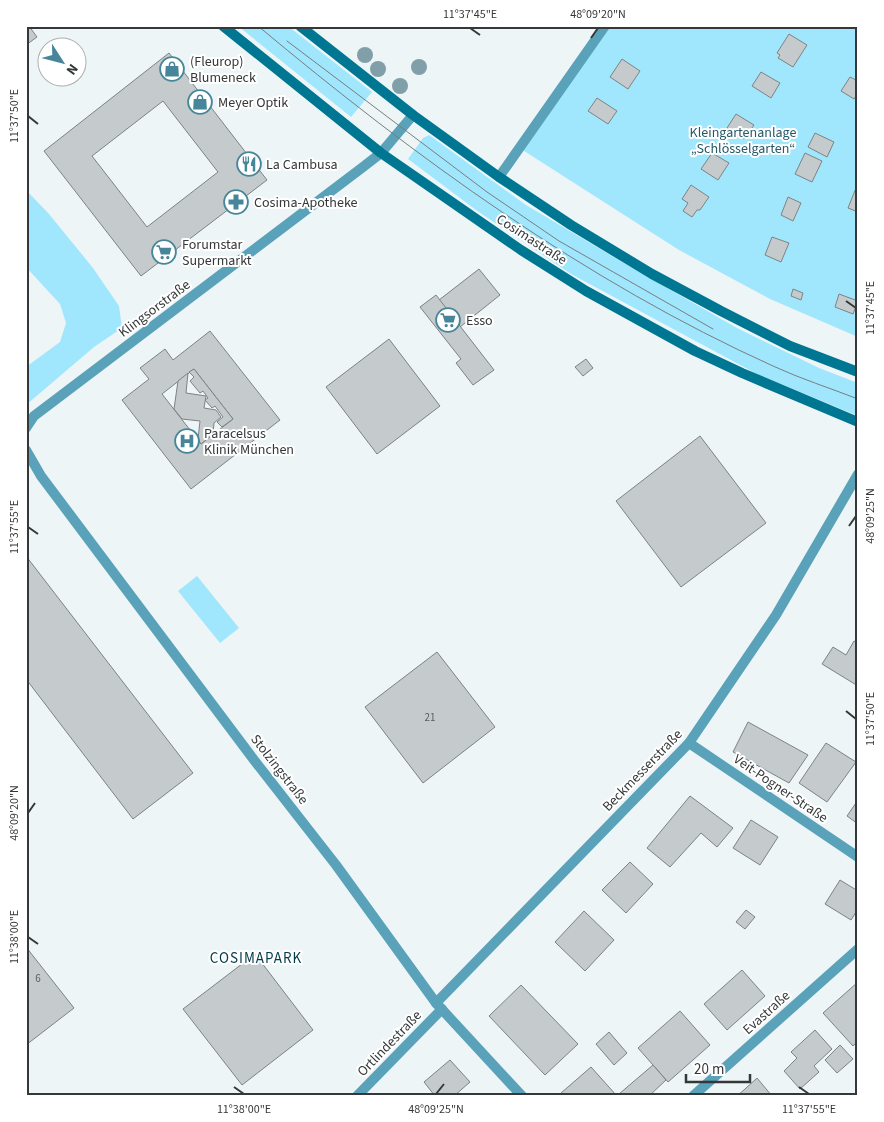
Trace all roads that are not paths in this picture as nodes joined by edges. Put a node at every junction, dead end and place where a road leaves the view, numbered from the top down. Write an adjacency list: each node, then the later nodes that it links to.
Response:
1 (223, 26): 5 (main road, Cosimastraße)
2 (300, 26): 4 (main road)
3 (605, 26): 6 (street)
4 (413, 115): 5 (street, Klingsorstraße); 6 (main road)
5 (381, 153): 8 (main road, Cosimastraße); 9 (street, Klingsorstraße)
6 (499, 177): 7 (main road)
7 (858, 372)
8 (858, 422)
9 (26, 428)
10 (26, 450): 15 (street, Stolzingstraße)
11 (858, 474): 12 (street, Beckmesserstraße)
12 (689, 743): 13 (street, Veit-Pogner-Straße); 15 (street, Beckmesserstraße)
13 (858, 857)
14 (858, 949): 18 (street, Evastraße)
15 (439, 1006): 16 (street, Ortlindestraße); 17 (street, Stolzingstraße)
16 (357, 1096)
17 (522, 1096)
18 (693, 1096)

